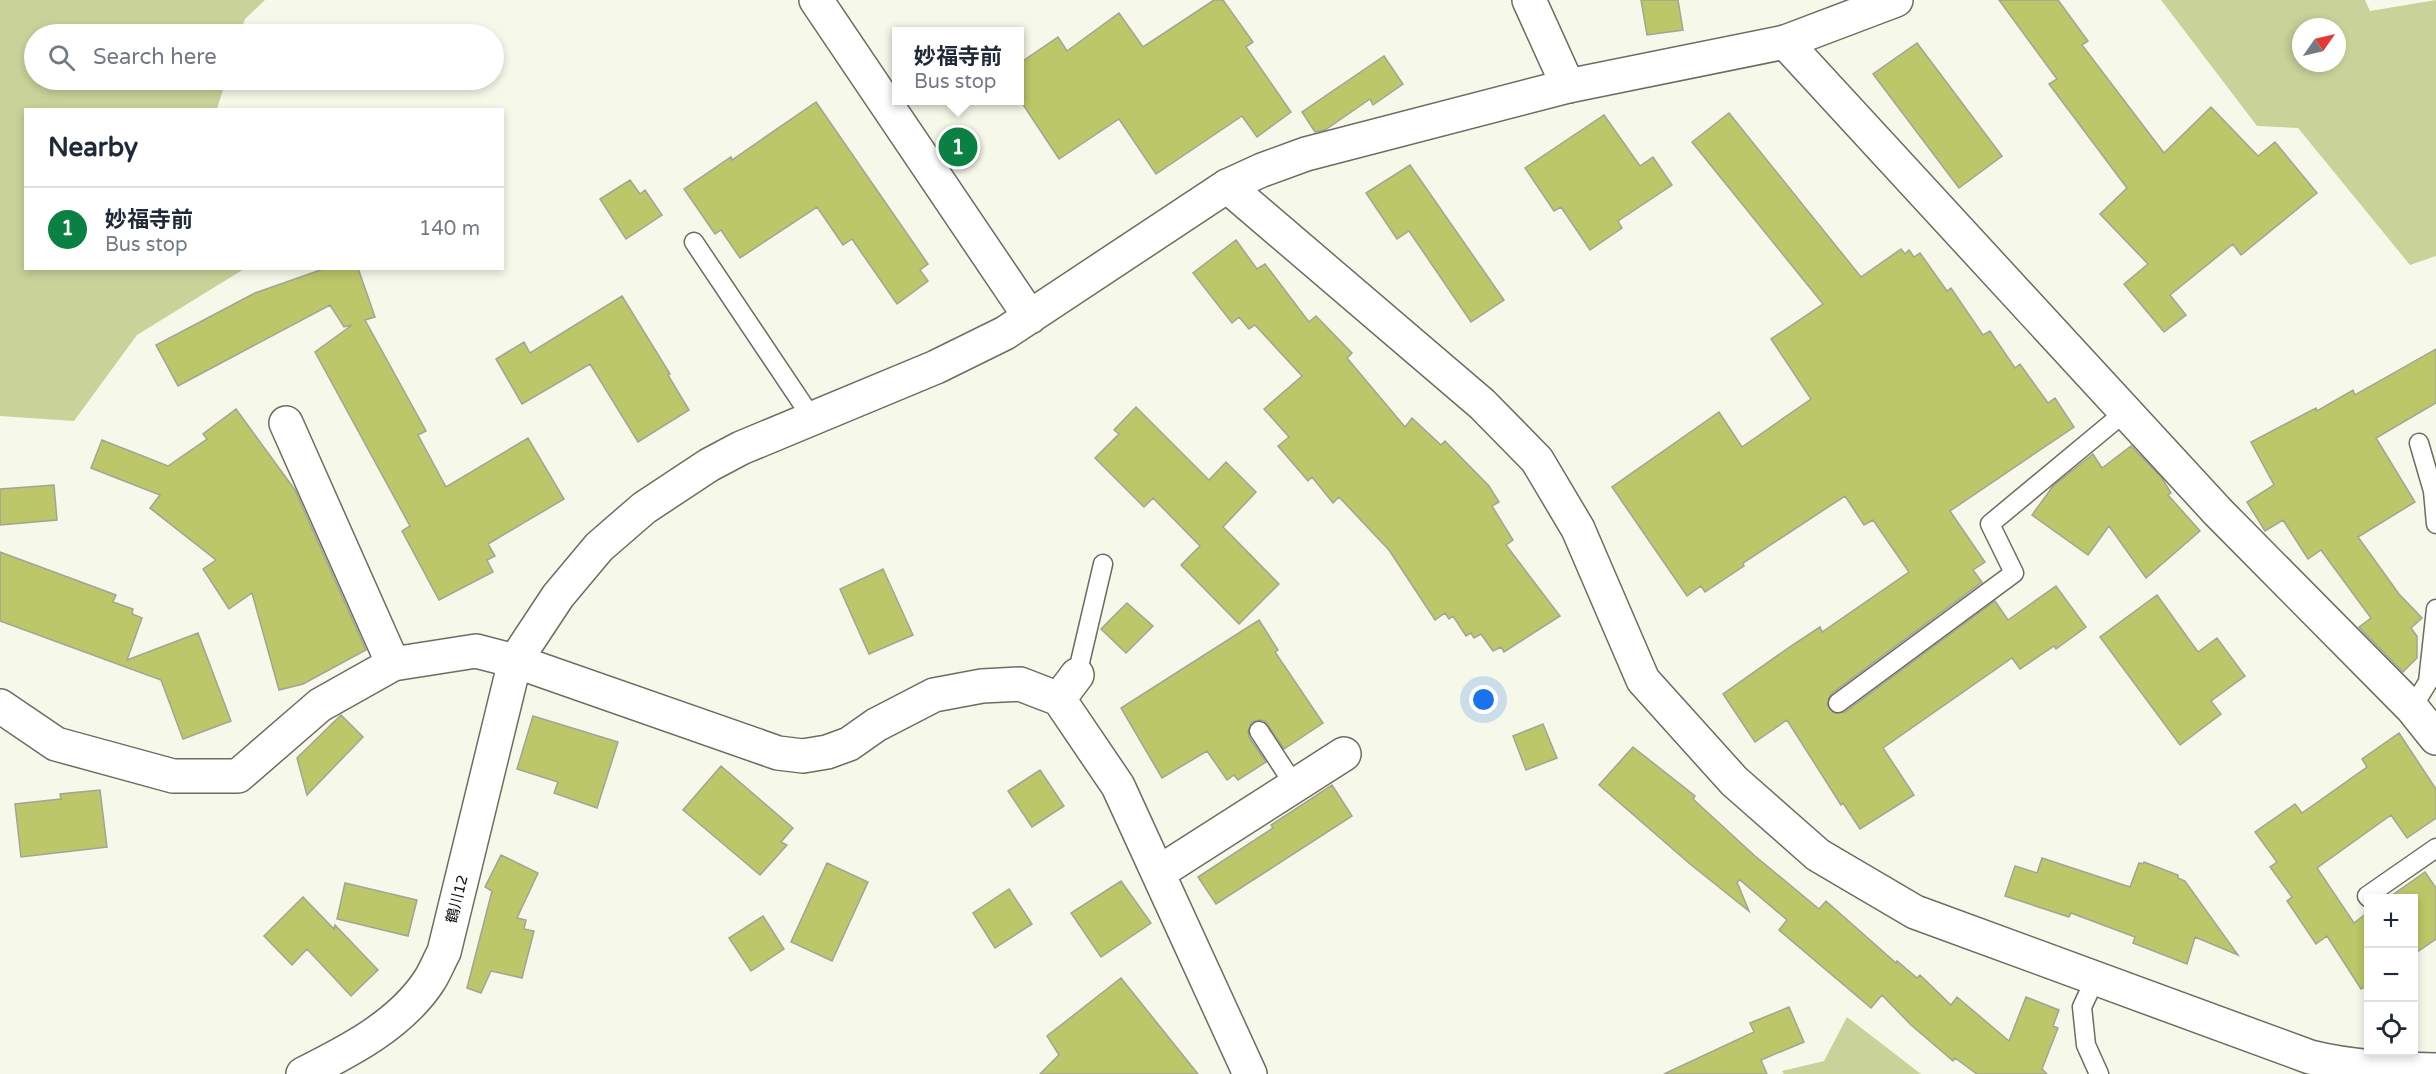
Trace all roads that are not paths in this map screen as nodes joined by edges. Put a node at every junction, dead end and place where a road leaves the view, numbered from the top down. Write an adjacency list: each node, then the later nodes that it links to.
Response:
1 (816, 0): 8 (street)
2 (1529, 0): 5 (street)
3 (1896, 0): 4 (street, 鶴川12)
4 (1785, 42): 5 (street, 鶴川12); 9 (street)
5 (1568, 86): 6 (street, 鶴川12)
6 (1227, 186): 8 (street, 鶴川12); 29 (street)
7 (694, 242): 10 (lane)
8 (1030, 317): 10 (street, 鶴川12)
9 (2124, 412): 19 (lane); 21 (street)
10 (812, 418): 16 (street, 鶴川12)
11 (286, 423): 17 (street)
12 (2419, 443): 13 (lane)
13 (2436, 524)
14 (1103, 564): 18 (lane)
15 (2436, 609): 21 (lane)
16 (515, 661): 17 (street); 18 (street); 31 (street, 鶴川12)
17 (393, 664): 20 (street)
18 (1068, 687): 27 (street)
19 (1838, 703)
20 (0, 706)
21 (2412, 708): 23 (street)
22 (1259, 730): 25 (lane)
23 (2436, 738)
24 (1344, 754): 25 (street)
25 (1294, 786): 27 (street)
26 (2436, 848): 28 (lane)
27 (1158, 873): 32 (street)
28 (2370, 894)
29 (2096, 977): 30 (street); 33 (lane)
30 (2436, 1070)
31 (303, 1074)
32 (1250, 1074)
33 (2098, 1074)

